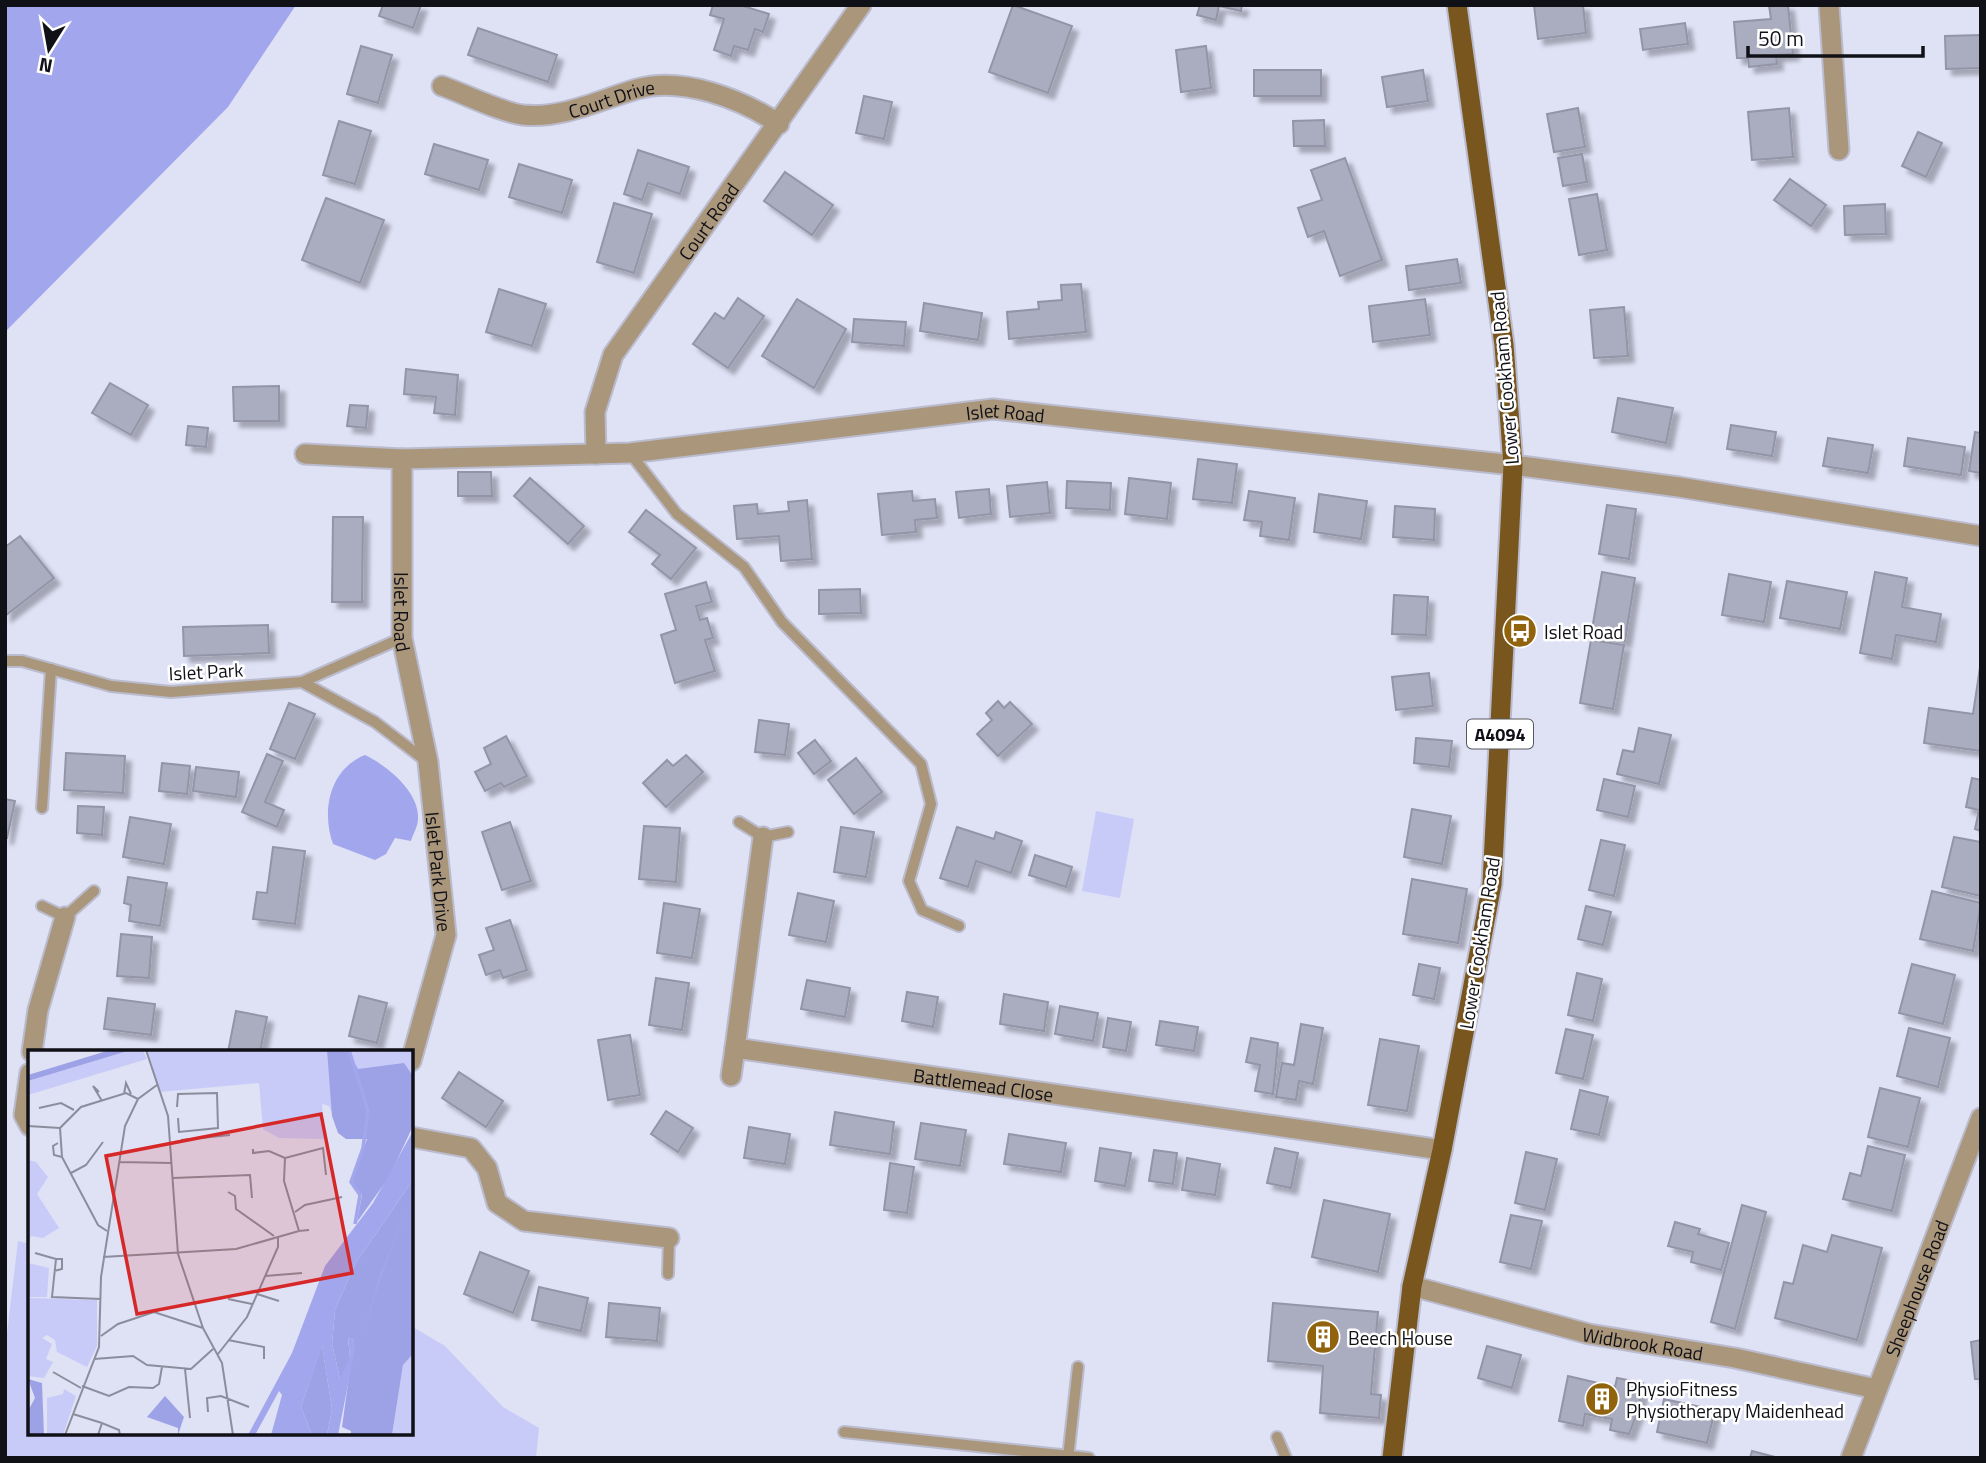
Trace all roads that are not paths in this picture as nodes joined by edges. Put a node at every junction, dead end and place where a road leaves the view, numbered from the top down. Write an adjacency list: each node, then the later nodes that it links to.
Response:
1 (861, 5): 5 (street, Court Road)
2 (1457, 5): 11 (main road, Lower Cookham Road / A4094)
3 (1829, 5): 6 (street)
4 (442, 86): 5 (street, Court Drive)
5 (779, 124): 9 (street, Court Road)
6 (1839, 150)
7 (629, 453): 9 (street, Islet Road); 11 (street, Islet Road); 25 (lane)
8 (305, 454): 10 (street, Islet Road)
9 (596, 454): 10 (street, Islet Road)
10 (402, 459): 13 (street, Islet Road)
11 (1513, 465): 12 (street, Islet Road); 34 (main road, Lower Cookham Road / A4094)
12 (1981, 536)
13 (402, 638): 16 (lane, Islet Park); 17 (street, Islet Road)
14 (5, 661): 15 (lane, Islet Park)
15 (51, 669): 16 (lane, Islet Park); 18 (lane)
16 (302, 682): 17 (lane)
17 (428, 762): 28 (street, Islet Park Drive)
18 (42, 808)
19 (740, 822): 21 (lane)
20 (788, 832): 21 (lane)
21 (763, 837): 26 (street)
22 (94, 891): 24 (lane)
23 (42, 906): 24 (lane)
24 (65, 917): 27 (street)
25 (959, 926)
26 (735, 1048): 29 (street); 34 (street, Battlemead Close)
27 (33, 1050)
28 (413, 1054)
29 (731, 1076)
30 (28, 1087): 32 (street)
31 (1981, 1118): 39 (street, Sheephouse Road)
32 (28, 1122)
33 (413, 1137): 35 (street)
34 (1442, 1150): 37 (main road, Lower Cookham Road / A4094)
35 (669, 1238): 36 (lane)
36 (667, 1274)
37 (1412, 1286): 39 (street, Widbrook Road); 45 (main road, Lower Cookham Road / A4094)
38 (1077, 1367): 42 (lane)
39 (1876, 1389): 46 (street, Sheephouse Road)
40 (844, 1432): 42 (lane)
41 (1277, 1437): 44 (lane)
42 (1068, 1457): 43 (lane)
43 (1089, 1458)
44 (1286, 1458)
45 (1392, 1458)
46 (1851, 1458)

